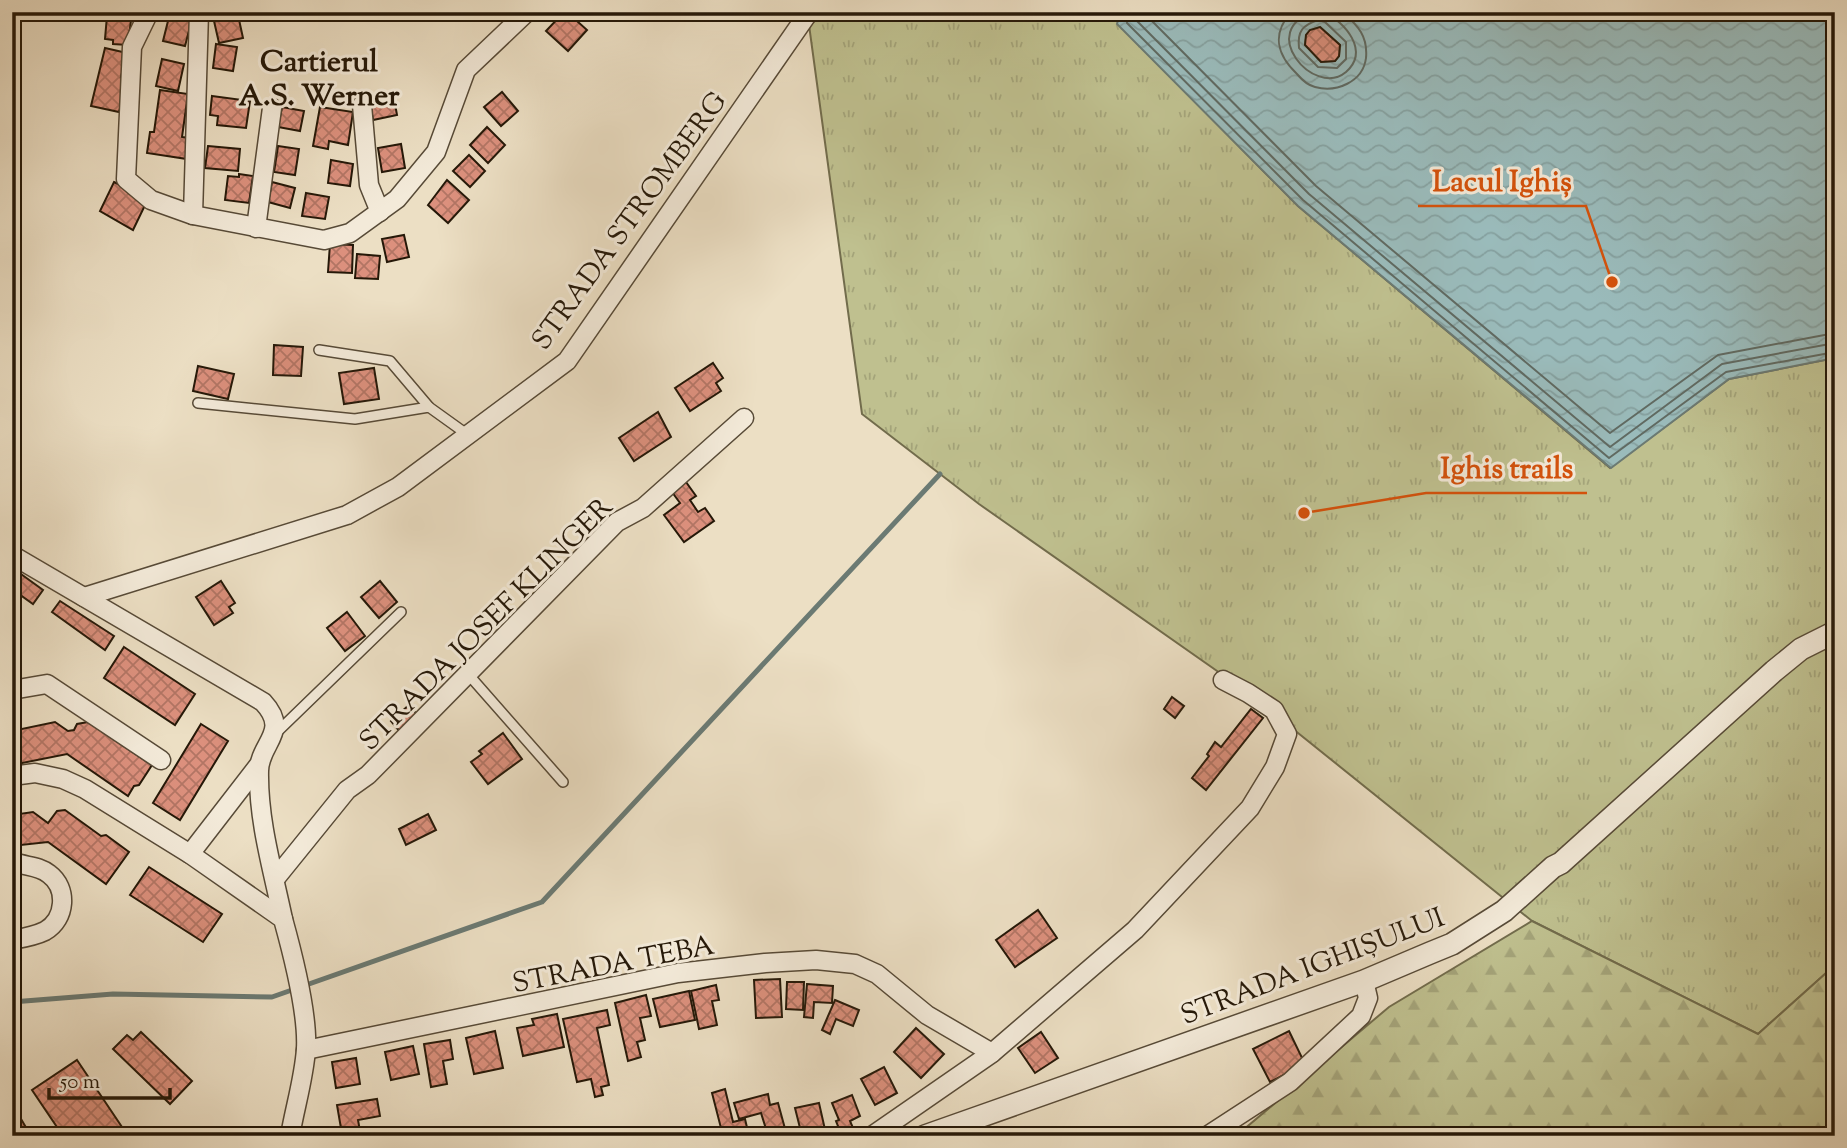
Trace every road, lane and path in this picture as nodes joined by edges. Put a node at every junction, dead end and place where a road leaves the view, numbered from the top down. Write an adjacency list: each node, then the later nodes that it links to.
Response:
1 (149, 12): 8 (street)
2 (199, 12): 8 (street)
3 (527, 12): 7 (street)
4 (809, 12): 14 (street, STRADA STROMBERG)
5 (362, 105): 7 (street)
6 (272, 108): 9 (street)
7 (380, 212): 9 (street)
8 (193, 215): 9 (street)
9 (256, 228)
10 (319, 349): 12 (lane)
11 (198, 403): 12 (lane)
12 (429, 408): 14 (lane)
13 (744, 418): 19 (street, STRADA JOSEF KLINGER)
14 (468, 435): 16 (street, STRADA STROMBERG)
15 (12, 555): 16 (street)
16 (84, 597): 22 (street)
17 (401, 612): 22 (lane)
18 (1835, 632): 32 (street, STRADA IGHIȘULUI)
19 (468, 674): 26 (lane); 29 (street, STRADA JOSEF KLINGER)
20 (1223, 680): 34 (street)
21 (12, 690): 23 (street)
22 (273, 736): 24 (street)
23 (161, 760)
24 (258, 766): 27 (street); 29 (street)
25 (12, 776): 27 (street)
26 (563, 782)
27 (190, 854): 30 (street)
28 (12, 861): 31 (street)
29 (275, 879): 30 (street)
30 (284, 919): 33 (street)
31 (12, 940)
32 (1364, 981): 37 (street, STRADA IGHIȘULUI); 38 (street)
33 (306, 1042): 34 (street, STRADA TEBA); 35 (street)
34 (992, 1053): 36 (street)
35 (290, 1136)
36 (872, 1136)
37 (925, 1136)
38 (1207, 1136)

